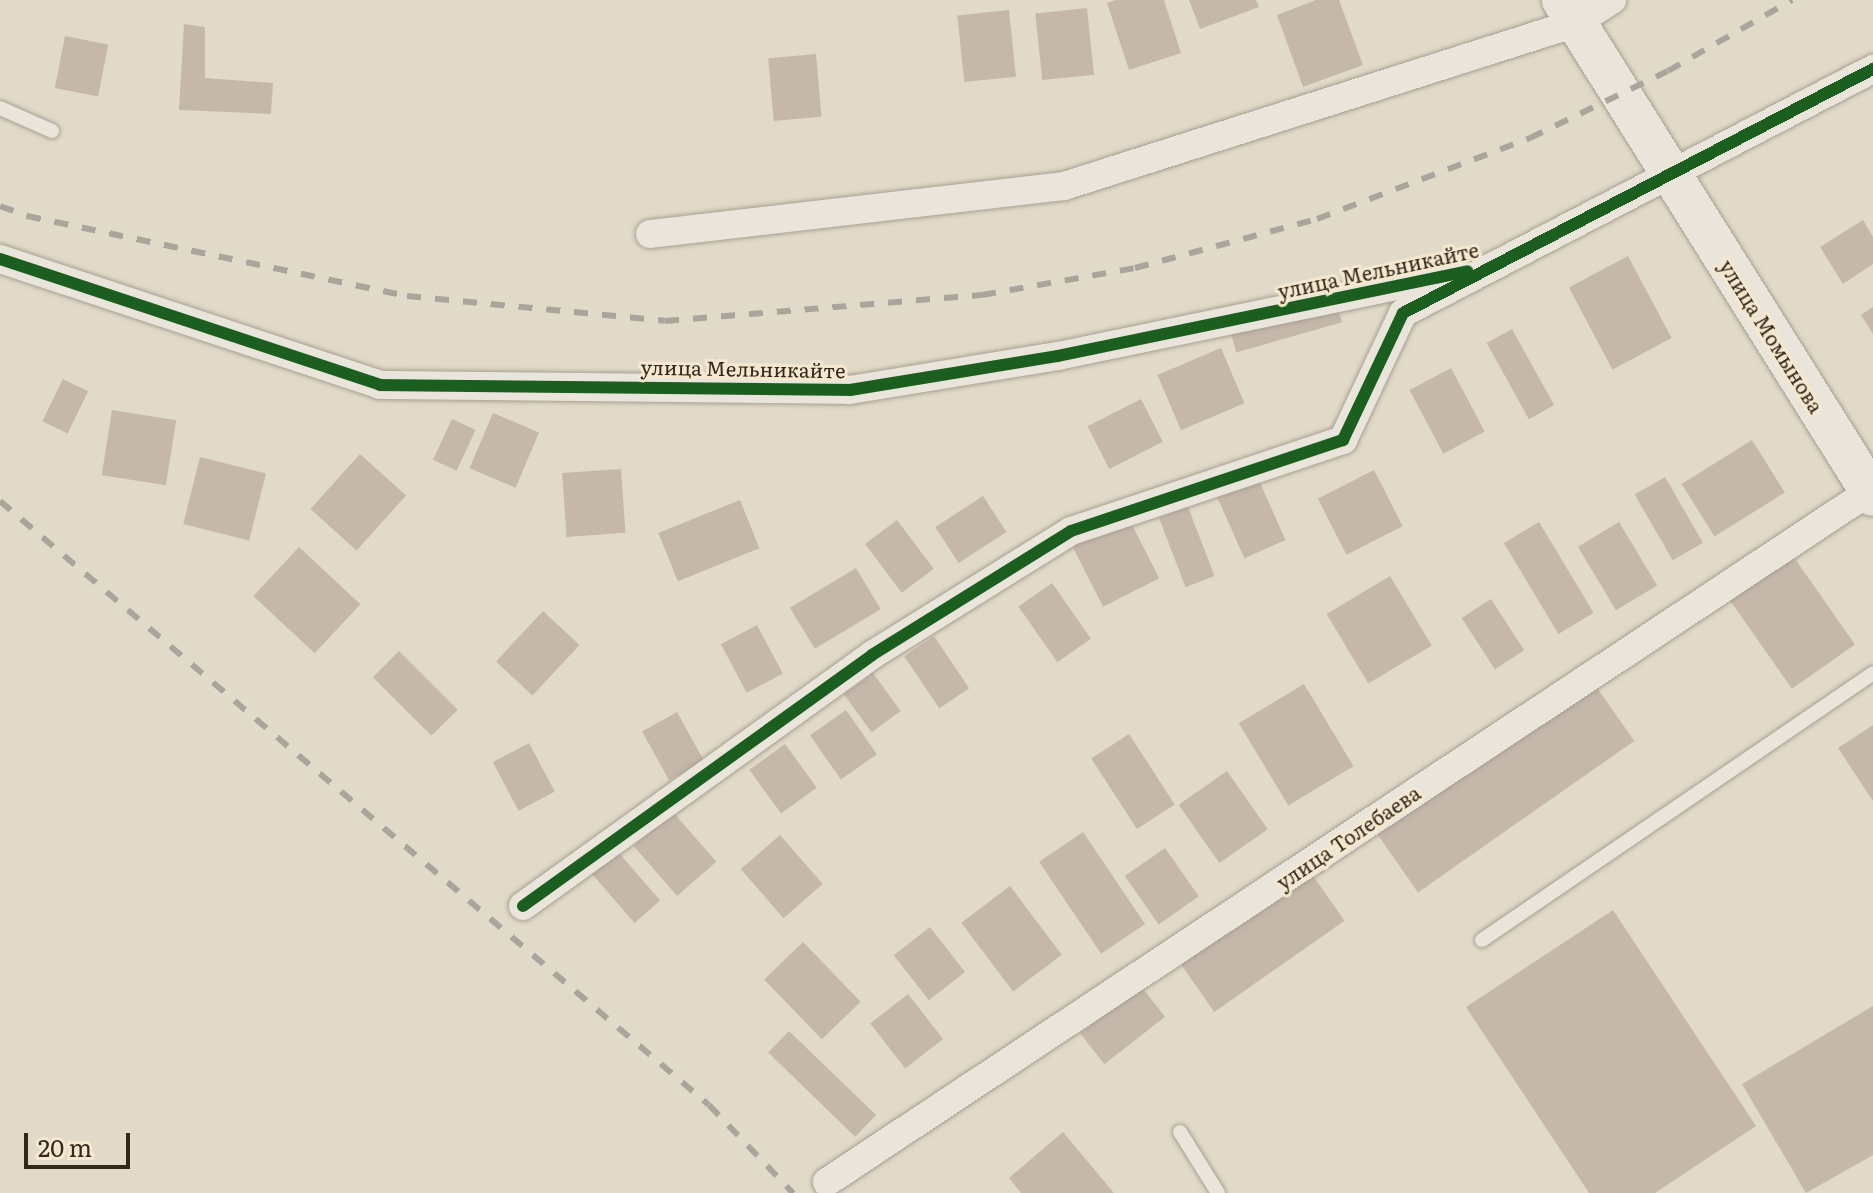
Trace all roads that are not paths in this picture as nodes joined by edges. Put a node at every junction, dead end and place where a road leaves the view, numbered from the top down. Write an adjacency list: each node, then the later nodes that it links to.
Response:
1 (1612, 0): 2 (street)
2 (1569, 11): 6 (main road, улица Момынова); 7 (street)
3 (1873, 69): 6 (street, улица Мельникайте)
4 (0, 108): 5 (lane)
5 (52, 131)
6 (1672, 175): 9 (street, улица Мельникайте); 10 (main road, улица Момынова)
7 (650, 234)
8 (0, 259): 9 (street, улица Мельникайте)
9 (1495, 266): 12 (street, улица Мельникайте)
10 (1871, 493): 15 (street, улица Толебаева)
11 (1873, 673): 13 (lane)
12 (523, 906)
13 (1482, 940)
14 (1180, 1132): 16 (lane)
15 (827, 1182)
16 (1218, 1193)

